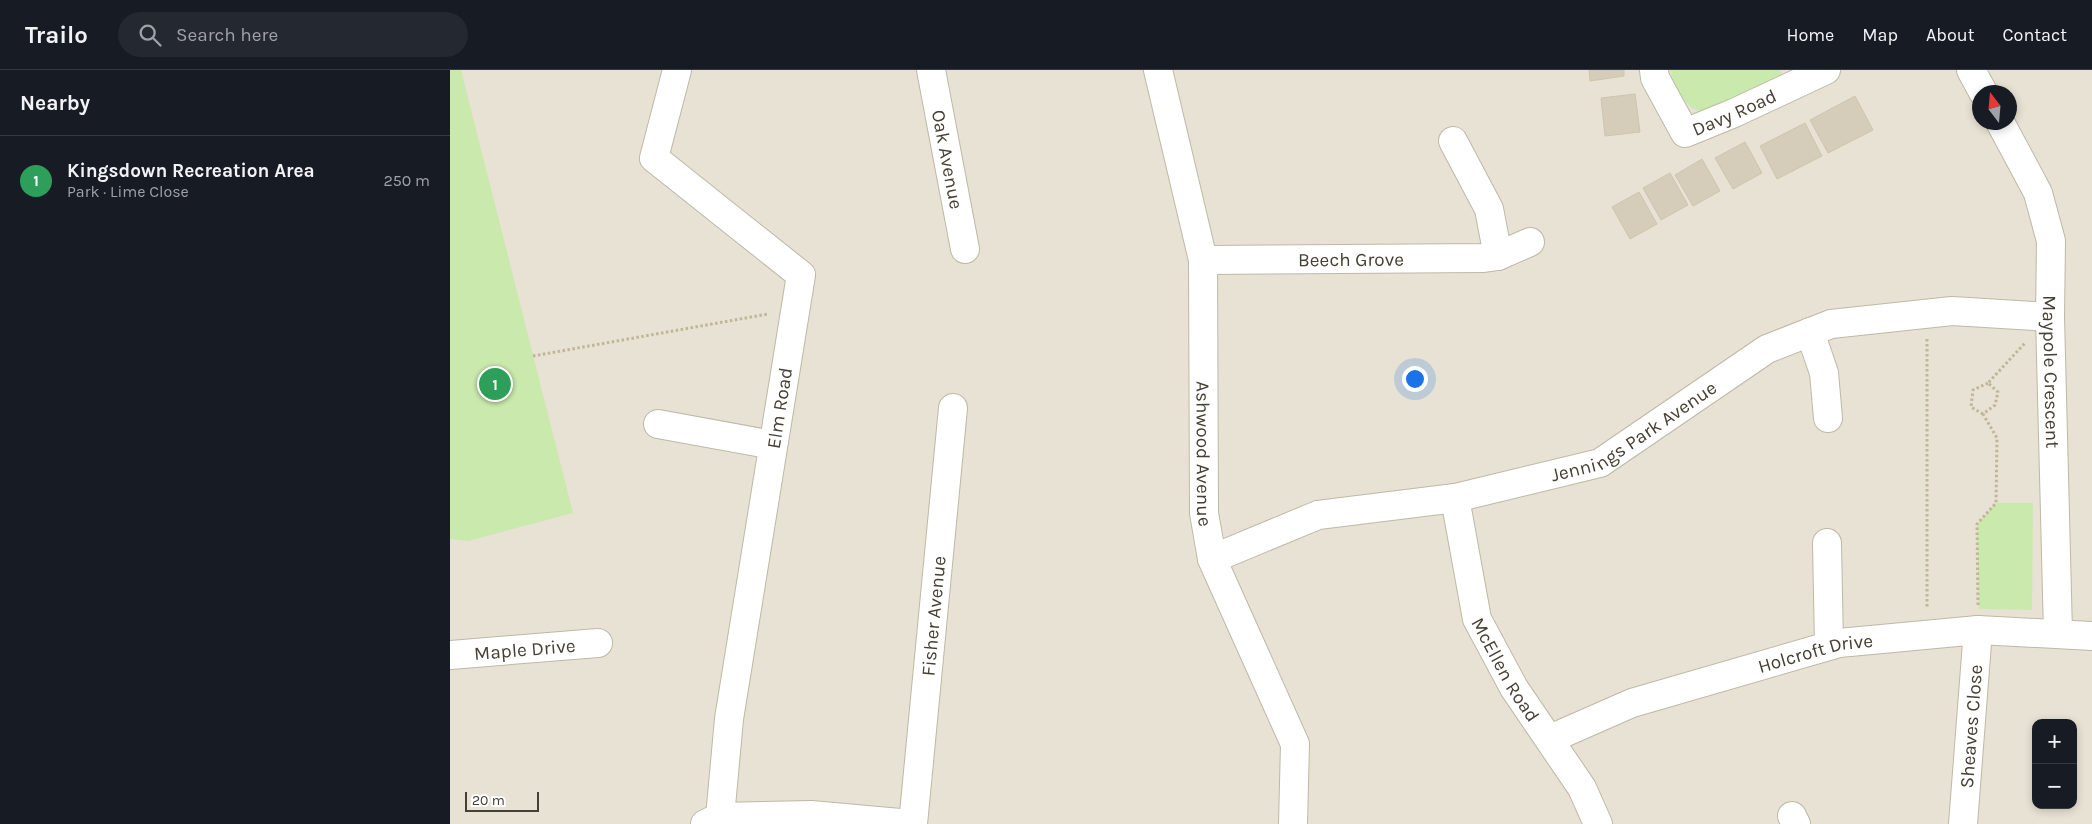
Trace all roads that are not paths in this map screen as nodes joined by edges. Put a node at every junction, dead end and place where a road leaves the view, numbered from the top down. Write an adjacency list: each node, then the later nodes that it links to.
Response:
1 (676, 70): 20 (street, Elm Road)
2 (931, 70): 12 (street, Oak Avenue)
3 (1158, 70): 14 (street, Ashwood Avenue)
4 (1654, 70): 7 (street, Davy Road)
5 (1826, 70): 7 (street, Davy Road)
6 (1971, 70): 8 (street)
7 (1788, 78)
8 (1980, 85)
9 (2004, 130): 15 (street, Maypole Crescent)
10 (1453, 141): 13 (street)
11 (1530, 242): 13 (street, Beech Grove)
12 (966, 249)
13 (1498, 256): 14 (street, Beech Grove)
14 (1203, 260): 23 (street, Ashwood Avenue)
15 (2050, 316): 16 (street, Jennings Park Avenue); 25 (street, Maypole Crescent)
16 (1810, 332): 18 (street); 21 (street, Jennings Park Avenue)
17 (953, 408): 32 (street, Fisher Avenue)
18 (1828, 418)
19 (658, 424): 20 (street)
20 (773, 445): 31 (street, Elm Road)
21 (1455, 498): 23 (street, Jennings Park Avenue); 30 (street, McEllen Road)
22 (1827, 542): 28 (street)
23 (1212, 558): 33 (street, Ashwood Avenue)
24 (1978, 630): 25 (street, Holcroft Drive); 28 (street, Holcroft Drive); 35 (street, Sheaves Close)
25 (2058, 633): 26 (street, Holcroft Drive)
26 (2092, 636)
27 (598, 643): 29 (street, Maple Drive)
28 (1828, 646): 30 (street, Holcroft Drive)
29 (450, 655)
30 (1550, 739): 34 (street, McEllen Road)
31 (713, 821): 32 (street)
32 (912, 824)
33 (1293, 824)
34 (1598, 824)
35 (1963, 824)

